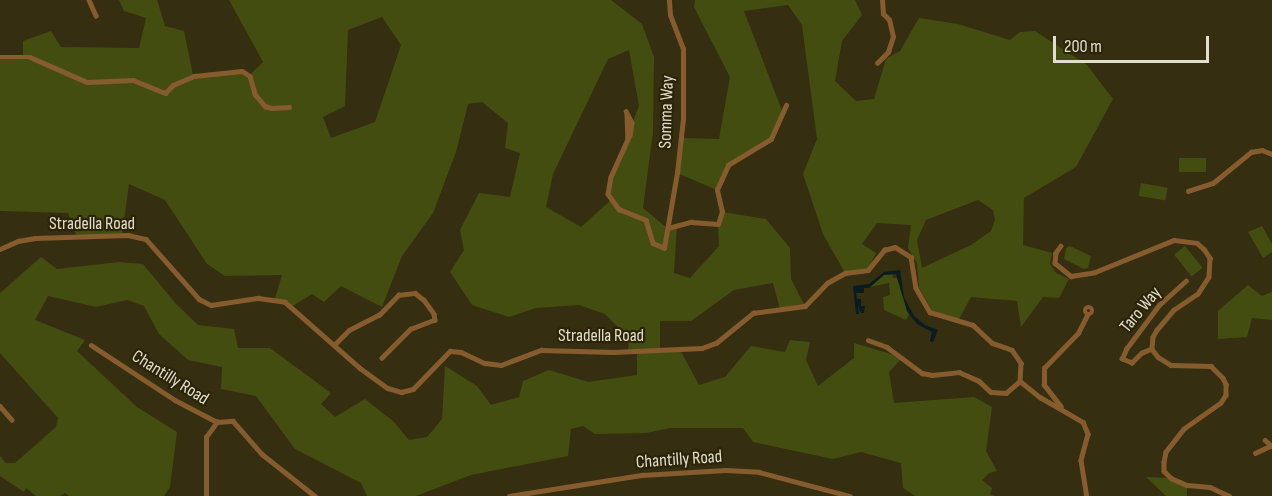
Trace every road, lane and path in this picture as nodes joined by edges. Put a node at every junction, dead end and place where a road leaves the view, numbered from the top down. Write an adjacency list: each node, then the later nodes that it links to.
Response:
1 (89, 0): 4 (street)
2 (669, 0): 12 (street, Somma Way)
3 (882, 0): 6 (street)
4 (96, 16)
5 (0, 57): 8 (street)
6 (878, 63)
7 (786, 105): 12 (street)
8 (289, 106)
9 (627, 112): 12 (street, Somma Way)
10 (1272, 154): 11 (street)
11 (1188, 192)
12 (668, 228)
13 (1061, 246): 20 (street)
14 (0, 249): 19 (street, Stradella Road)
15 (1186, 281): 20 (street, Taro Way)
16 (1087, 315): 24 (street)
17 (868, 340): 22 (street)
18 (91, 345): 26 (street, Chantilly Road)
19 (334, 345): 21 (street); 22 (street, Stradella Road)
20 (1152, 349): 35 (street)
21 (382, 358)
22 (1020, 381): 24 (street)
23 (0, 406): 25 (street)
24 (1063, 409): 34 (street)
25 (12, 420)
26 (217, 422): 30 (street); 31 (street, Chantilly Road)
27 (1265, 440): 28 (street)
28 (1271, 446): 29 (street)
29 (1255, 453)
30 (206, 496)
31 (315, 496)
32 (508, 496): 33 (street, Chantilly Road)
33 (850, 496)
34 (1087, 496)
35 (1229, 496)

